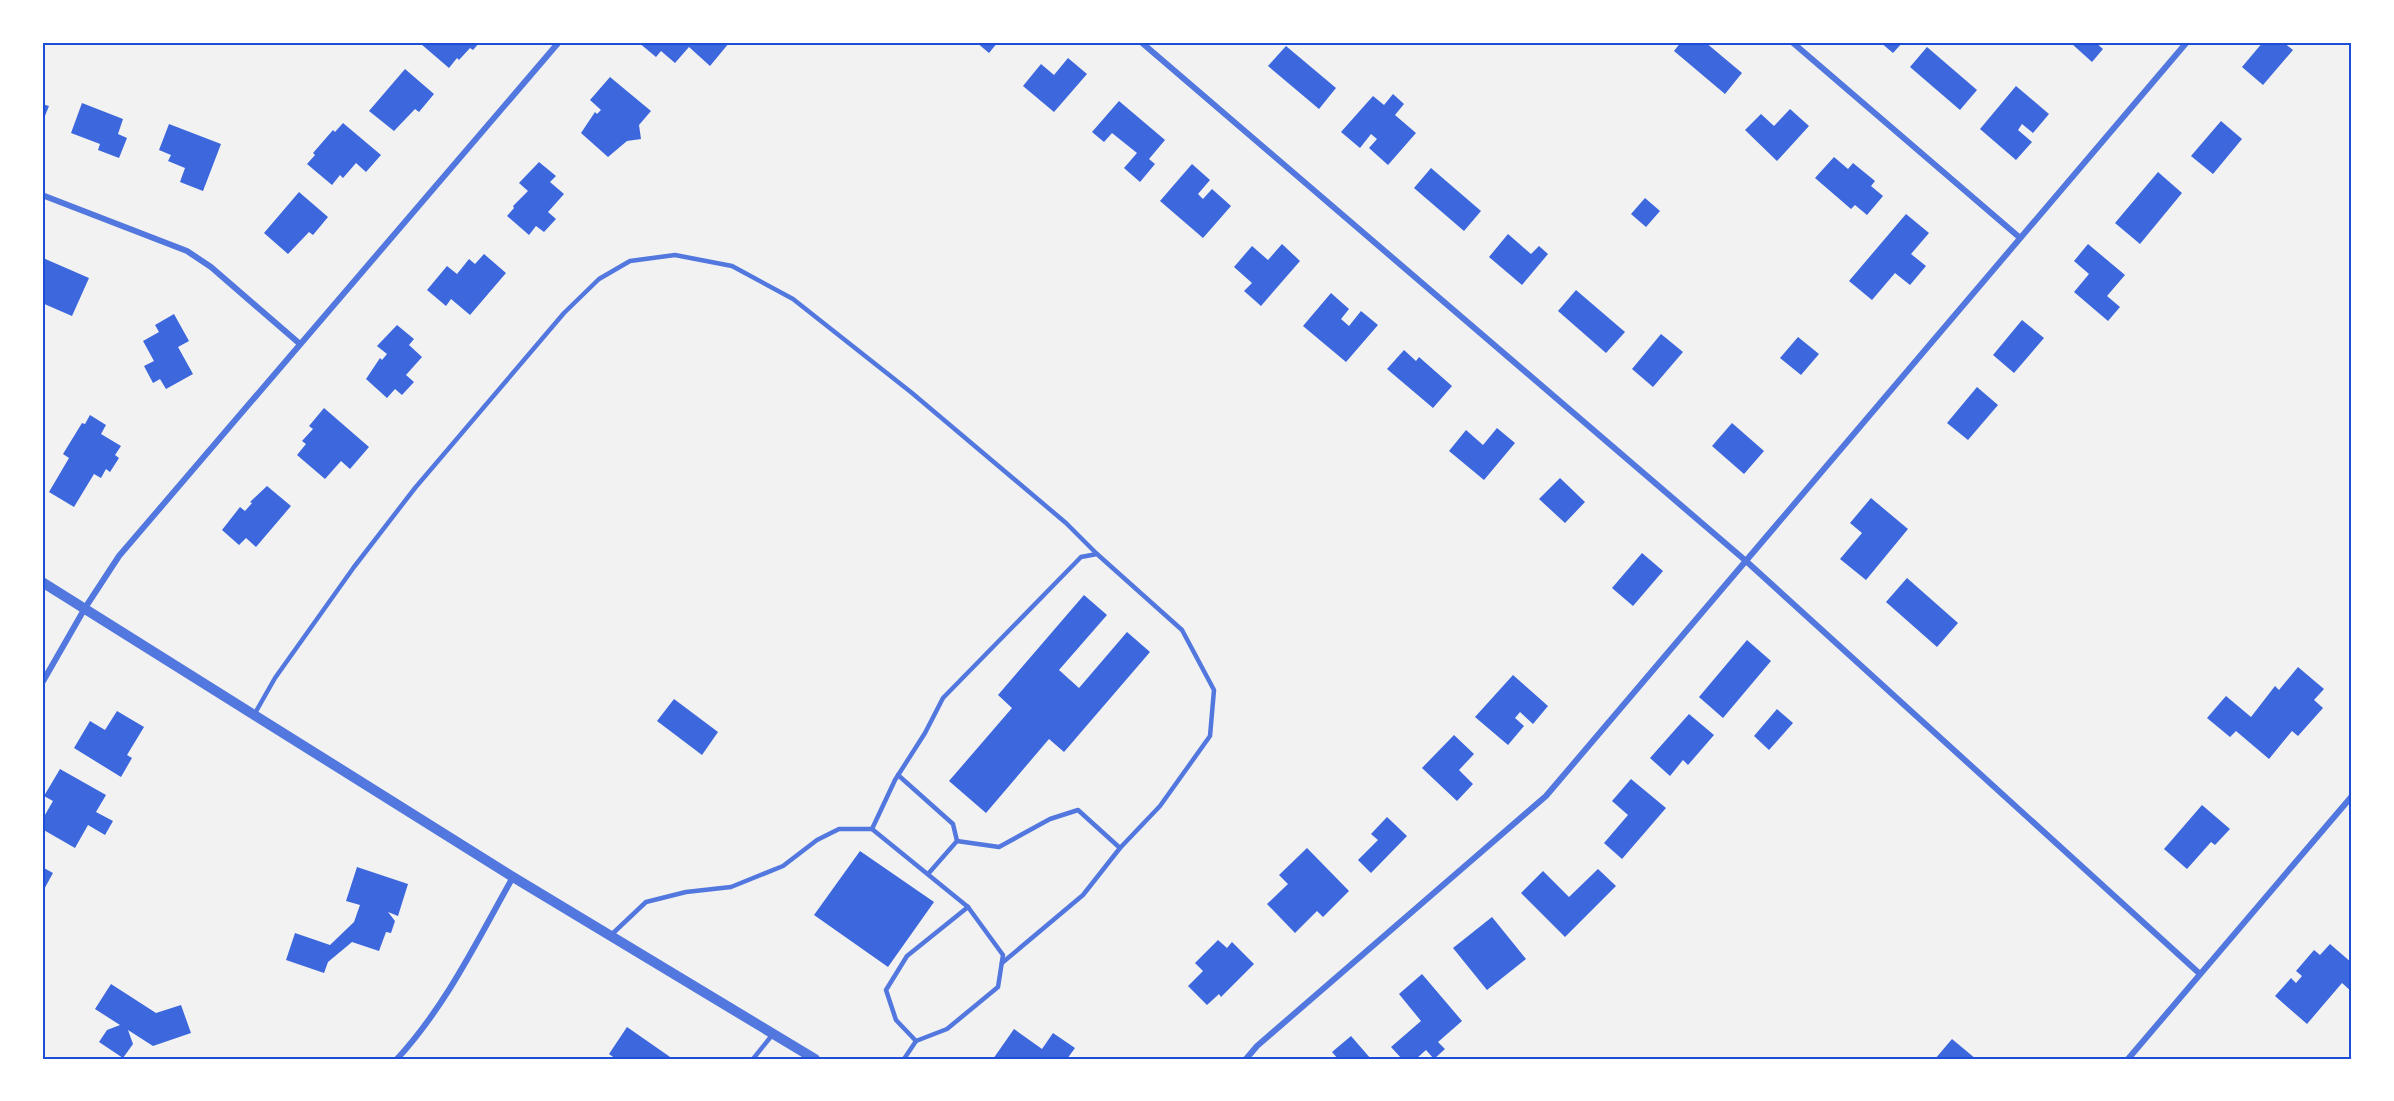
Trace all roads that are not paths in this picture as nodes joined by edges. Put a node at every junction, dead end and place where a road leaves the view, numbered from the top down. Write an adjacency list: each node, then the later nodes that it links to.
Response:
1 (558, 42): 7 (street)
2 (1141, 42): 9 (street)
3 (1792, 42): 6 (street)
4 (2187, 42): 6 (street)
5 (42, 195): 7 (street)
6 (2019, 237): 9 (street)
7 (300, 344): 11 (street)
8 (1097, 554): 13 (lane); 14 (lane); 18 (lane)
9 (1746, 561): 24 (street); 31 (street)
10 (42, 582): 11 (street)
11 (85, 608): 12 (street); 13 (street)
12 (42, 683)
13 (254, 715): 20 (street)
14 (898, 775): 16 (lane); 17 (lane)
15 (2352, 796): 24 (street)
16 (872, 829): 19 (lane); 22 (lane)
17 (957, 842): 18 (lane); 19 (lane)
18 (1120, 848): 23 (lane)
19 (928, 874): 21 (lane)
20 (513, 877): 22 (street); 27 (street)
21 (968, 907): 23 (lane); 26 (lane)
22 (610, 936): 25 (street)
23 (1002, 963): 26 (lane)
24 (2200, 974): 32 (street)
25 (773, 1034): 28 (lane); 29 (street)
26 (916, 1041): 30 (lane)
27 (397, 1059)
28 (753, 1059)
29 (815, 1059)
30 (904, 1059)
31 (1246, 1059)
32 (2128, 1059)

